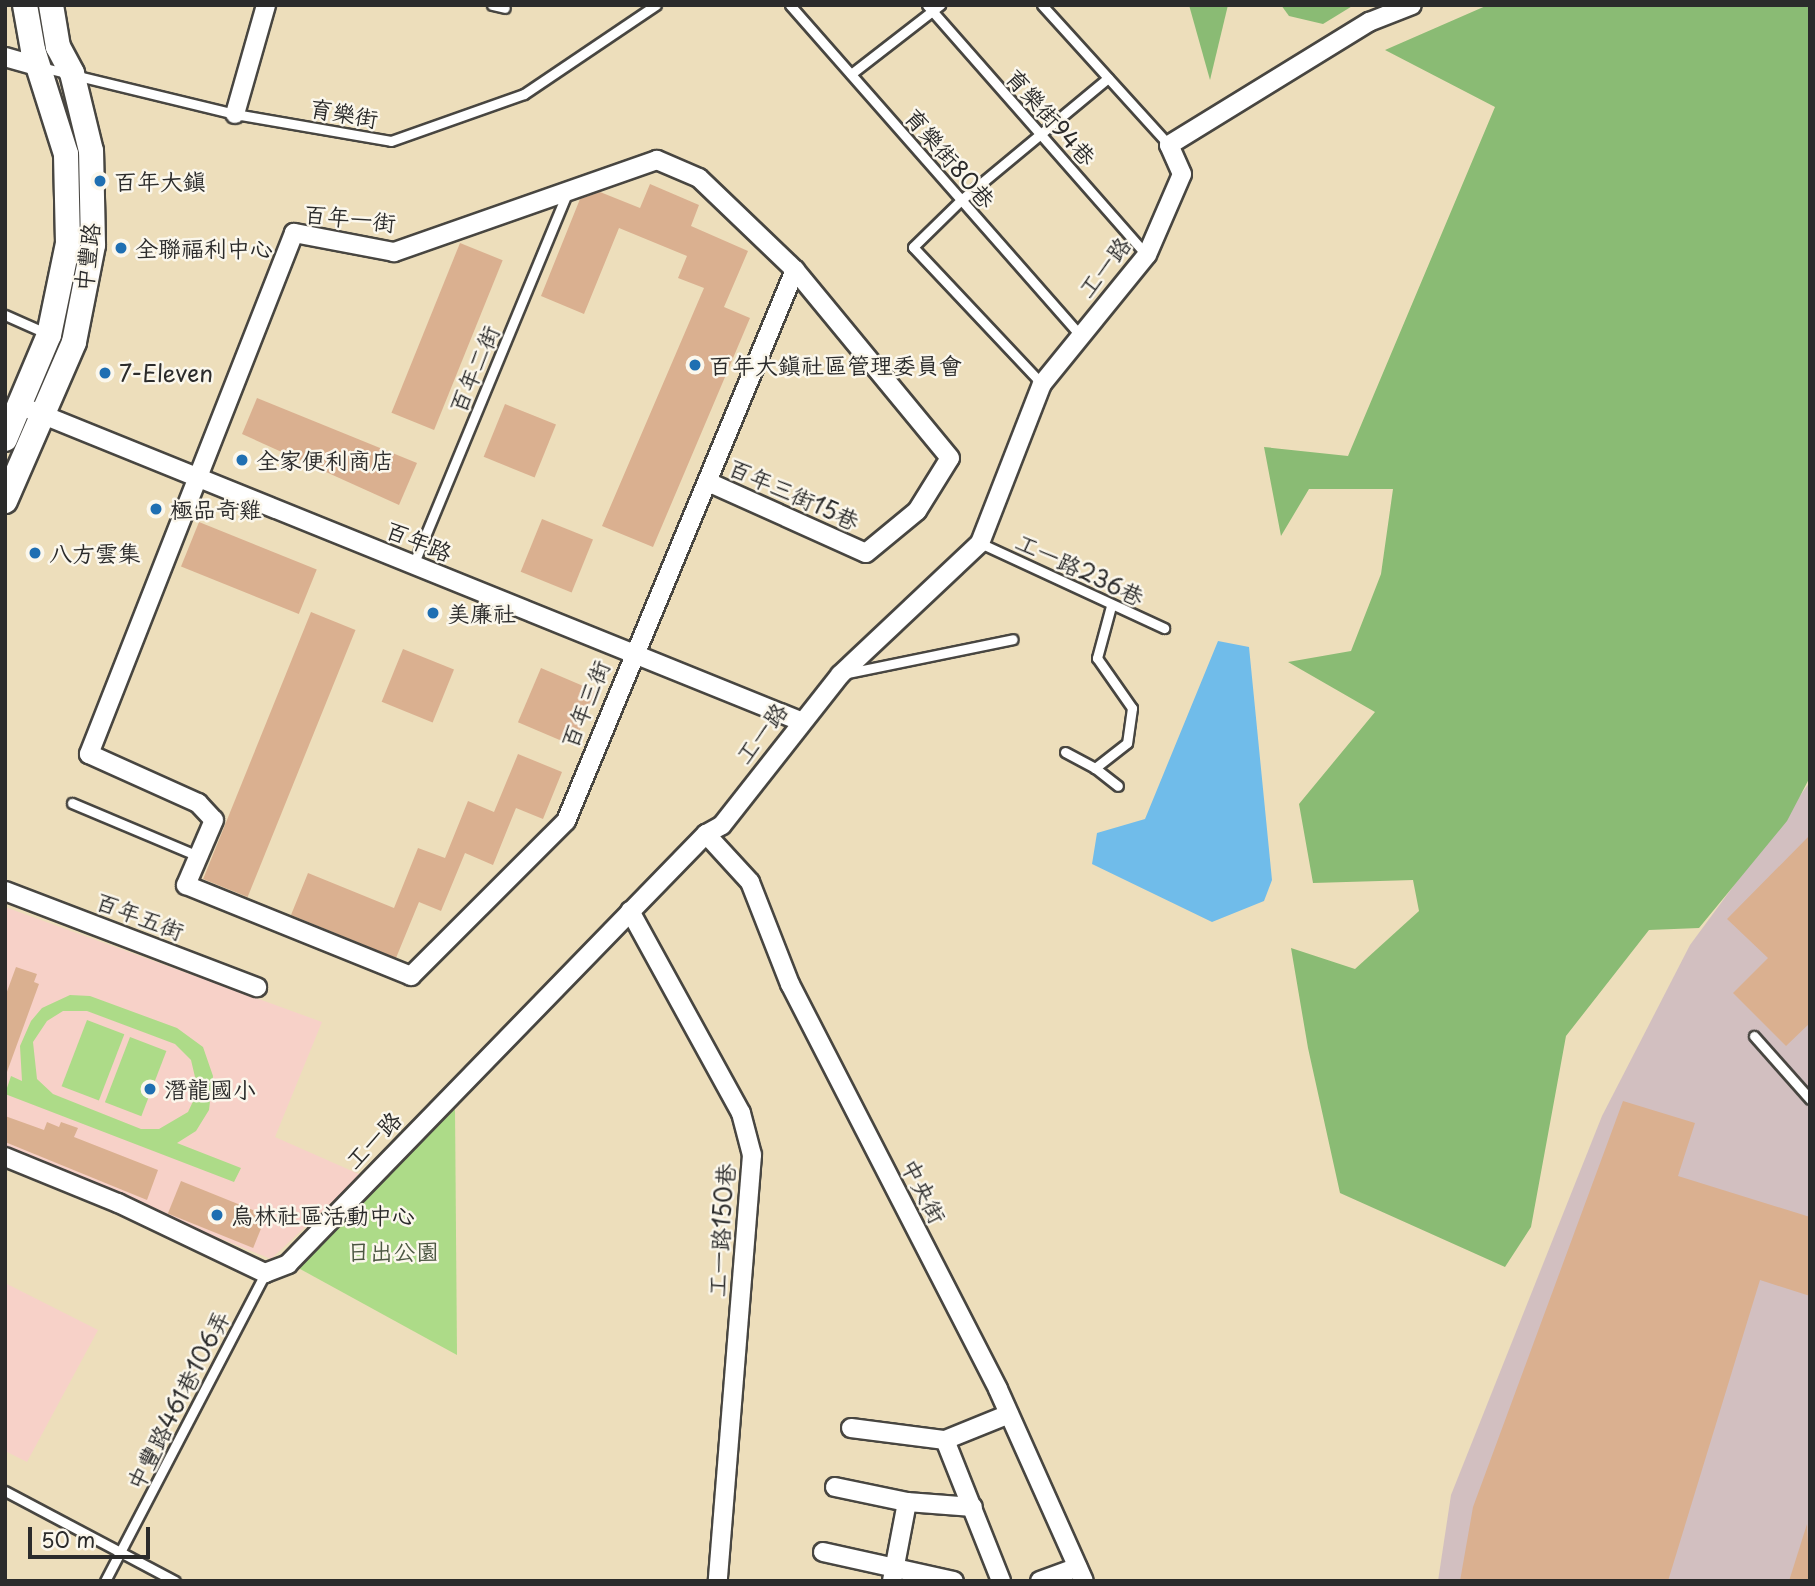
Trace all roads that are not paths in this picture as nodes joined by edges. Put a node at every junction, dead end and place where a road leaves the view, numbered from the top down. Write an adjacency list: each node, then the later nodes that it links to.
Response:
1 (25, 5): 12 (main road, 中豐路)
2 (51, 5): 13 (main road, 中豐路)
3 (265, 5): 16 (street)
4 (492, 5): 10 (lane)
5 (656, 5): 16 (lane, 育樂街)
6 (790, 5): 14 (lane, 育樂街80巷)
7 (1042, 5): 15 (lane)
8 (1412, 5): 18 (street)
9 (933, 7): 14 (lane); 17 (lane, 育樂街94巷)
10 (505, 8)
11 (5, 57): 12 (street)
12 (40, 67): 13 (lane, 育樂街); 24 (main road, 中豐路)
13 (72, 73): 16 (lane, 育樂街); 27 (main road, 中豐路)
14 (851, 74): 20 (lane, 育樂街80巷)
15 (1108, 78): 17 (lane); 18 (lane)
16 (234, 114)
17 (1040, 133): 20 (lane); 21 (lane, 育樂街94巷)
18 (1169, 145): 21 (street, 工一路)
19 (570, 187): 22 (street); 29 (street, 百年一街); 33 (lane, 百年二街)
20 (961, 200): 25 (lane, 育樂街80巷); 26 (lane)
21 (1147, 255): 25 (street, 工一路)
22 (795, 270): 30 (street, 百年三街); 30 (street, 百年三街15巷)
23 (5, 315): 24 (lane)
24 (49, 335): 27 (main road, 中豐路)
25 (1081, 336): 26 (street, 工一路)
26 (1042, 384): 32 (street, 工一路)
27 (31, 410): 28 (main road, 中豐路); 29 (street, 百年路); 31 (main road, 中豐路)
28 (5, 439)
29 (197, 477): 33 (street, 百年路); 45 (street, 百年一街)
30 (708, 482): 37 (street, 百年三街)
31 (5, 501)
32 (980, 543): 34 (lane, 工一路236巷); 38 (street, 工一路)
33 (413, 565): 37 (street, 百年路)
34 (1111, 606): 35 (lane, 工一路236巷); 41 (lane)
35 (1164, 628)
36 (1013, 639): 38 (lane)
37 (632, 653): 39 (street, 百年路); 45 (street, 百年三街)
38 (839, 675): 39 (street, 工一路)
39 (800, 721): 44 (street, 工一路)
40 (1065, 752): 41 (lane)
41 (1094, 768): 42 (lane)
42 (1118, 786)
43 (72, 803): 45 (lane)
44 (706, 834): 47 (street, 工一路); 53 (street, 中央街)
45 (198, 856)
46 (5, 891): 48 (street, 百年五街)
47 (630, 911): 52 (street, 工一路); 66 (street, 工一路150巷)
48 (257, 987)
49 (1755, 1036): 50 (lane)
50 (1810, 1099)
51 (5, 1157): 52 (street)
52 (265, 1273): 60 (lane, 中豐路461巷106弄)
53 (1009, 1413): 55 (street); 63 (street, 中央街)
54 (851, 1428): 55 (street)
55 (945, 1440): 59 (street)
56 (835, 1487): 58 (street)
57 (5, 1491): 60 (lane)
58 (907, 1502): 59 (street); 62 (street)
59 (973, 1507): 68 (street)
60 (122, 1552): 64 (lane, 中豐路461巷106弄); 65 (lane)
61 (822, 1552): 62 (street)
62 (893, 1573): 67 (street)
63 (1081, 1574): 69 (street)
64 (105, 1581)
65 (175, 1581)
66 (718, 1581)
67 (954, 1581)
68 (1001, 1581)
69 (1040, 1581)

